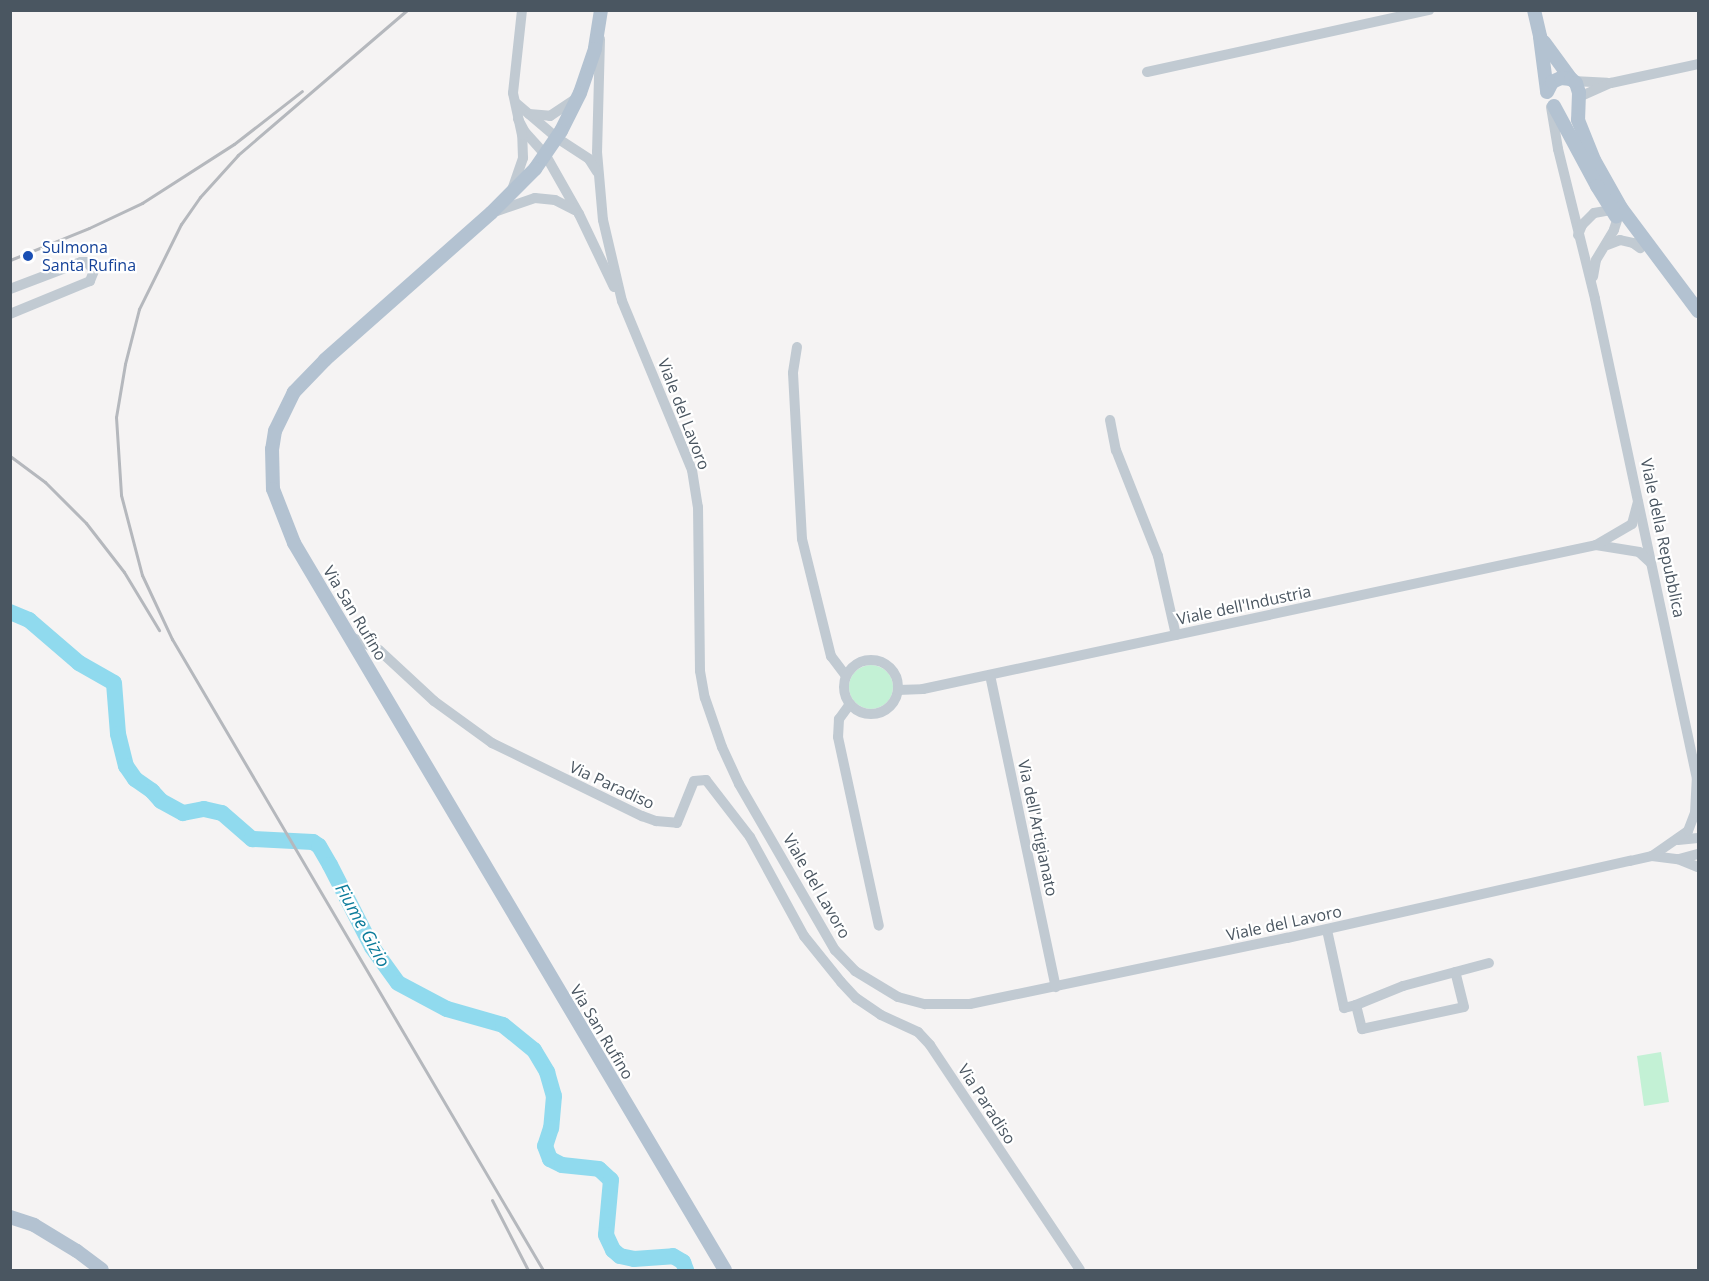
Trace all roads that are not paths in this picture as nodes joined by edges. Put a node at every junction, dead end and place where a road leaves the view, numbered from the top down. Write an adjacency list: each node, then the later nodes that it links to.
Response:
1 (522, 10): 14 (street)
2 (601, 10): 5 (main road, Via San Rufino)
3 (1429, 10): 8 (street)
4 (1534, 10): 6 (main road, Viale della Repubblica)
5 (599, 31): 11 (main road, Via San Rufino); 17 (street, Viale del Lavoro)
6 (1540, 37): 9 (main road, Viale della Repubblica); 13 (main road, Viale della Repubblica)
7 (1698, 64): 10 (street)
8 (1147, 72)
9 (1572, 80): 10 (street); 12 (main road); 13 (main road)
10 (1611, 83): 12 (street)
11 (580, 93): 14 (street); 15 (main road, Via San Rufino)
12 (1578, 98): 13 (main road); 19 (main road)
13 (1551, 100): 19 (main road); 22 (street, Viale della Repubblica)
14 (520, 115): 15 (street, Viale del Lavoro); 16 (street, Viale del Lavoro); 18 (street)
15 (556, 138): 16 (main road, Via San Rufino); 17 (street, Viale del Lavoro)
16 (545, 154): 18 (main road, Via San Rufino); 21 (street, Viale del Lavoro)
17 (598, 177): 27 (street, Viale del Lavoro)
18 (509, 196): 20 (main road, Via San Rufino)
19 (1617, 212): 22 (street); 23 (main road); 24 (street, Viale della Repubblica); 28 (main road)
20 (491, 213): 21 (street); 40 (main road, Via San Rufino)
21 (579, 214): 27 (street, Viale del Lavoro)
22 (1578, 235): 26 (street, Viale della Repubblica)
23 (1640, 248): 24 (street); 30 (main road)
24 (1602, 249): 26 (street, Viale della Repubblica)
25 (10, 290): 29 (street)
26 (1595, 299): 33 (street, Viale della Repubblica)
27 (622, 301): 55 (street, Viale del Lavoro)
28 (1698, 311)
29 (10, 314)
30 (1698, 316)
31 (797, 347): 42 (street)
32 (1110, 420): 39 (street)
33 (1638, 502): 34 (street); 35 (street, Viale della Repubblica)
34 (1623, 531): 35 (street); 36 (street, Viale dell'Industria)
35 (1645, 536): 37 (street); 38 (street, Viale della Repubblica)
36 (1596, 545): 37 (street, Viale dell'Industria); 39 (street, Viale dell'Industria)
37 (1620, 548): 38 (street, Viale dell'Industria)
38 (1651, 563): 45 (street, Viale della Repubblica)
39 (1176, 635): 41 (street, Viale dell'Industria)
40 (349, 636): 57 (street, Via Paradiso); 62 (main road, Via San Rufino)
41 (990, 675): 43 (street, Viale dell'Industria); 58 (street, Via dell'Artigianato)
42 (846, 676): 43 (street); 44 (street)
43 (898, 690): 44 (street)
44 (849, 704): 52 (street)
45 (1698, 782): 47 (street)
46 (1698, 838): 47 (street)
47 (1678, 840): 49 (street)
48 (1698, 854): 50 (street)
49 (1652, 856): 50 (street); 53 (street, Viale del Lavoro)
50 (1678, 859): 51 (street)
51 (1698, 867)
52 (879, 926)
53 (1327, 930): 58 (street, Viale del Lavoro); 59 (street)
54 (1489, 963): 56 (street)
55 (855, 971): 57 (street); 58 (street, Viale del Lavoro)
56 (1455, 972): 59 (street); 59 (street)
57 (841, 982): 63 (street, Via Paradiso)
58 (1056, 987)
59 (1356, 1005)
60 (10, 1217): 61 (main road)
61 (102, 1270)
62 (724, 1270)
63 (1080, 1270)

